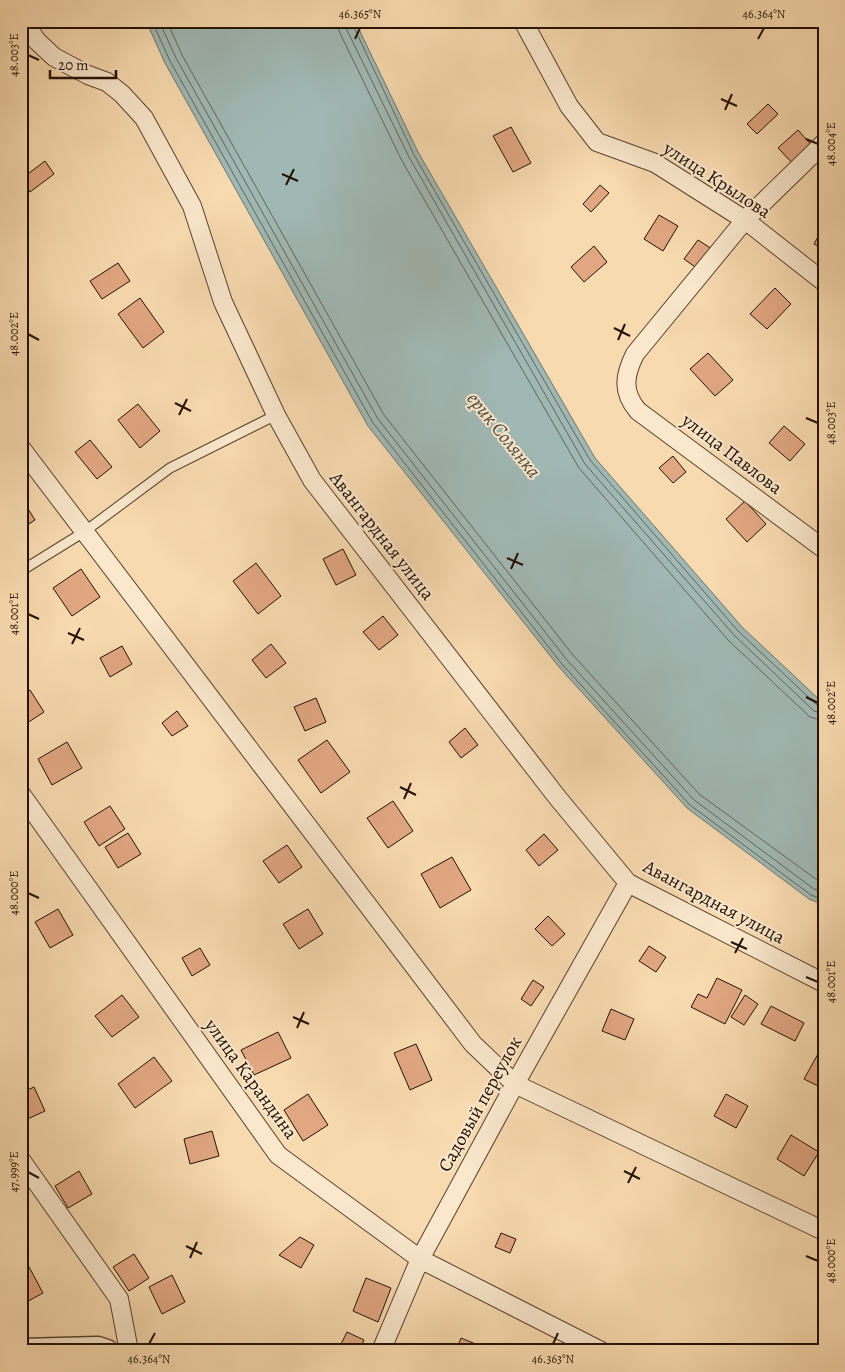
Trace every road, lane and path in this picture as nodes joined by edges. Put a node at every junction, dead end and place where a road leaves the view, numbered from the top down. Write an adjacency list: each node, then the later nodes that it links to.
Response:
1 (23, 21): 6 (street, Авангардная улица)
2 (522, 21): 4 (street, улица Крылова)
3 (824, 143): 4 (street)
4 (745, 220): 5 (street, улица Крылова); 9 (street, улица Павлова)
5 (824, 282)
6 (276, 415): 8 (lane); 12 (street, Авангардная улица)
7 (21, 448): 8 (street)
8 (84, 532): 10 (lane); 14 (street)
9 (824, 549)
10 (21, 571)
11 (21, 794): 17 (street, улица Карандина)
12 (628, 883): 13 (street, Авангардная улица); 14 (street, Садовый переулок)
13 (824, 983)
14 (515, 1084): 16 (street); 17 (street, Садовый переулок)
15 (21, 1160): 20 (street)
16 (824, 1231)
17 (420, 1259): 21 (street, Садовый переулок); 22 (street, улица Карандина)
18 (21, 1350): 19 (street)
19 (107, 1351)
20 (128, 1351)
21 (381, 1351)
22 (601, 1351)

